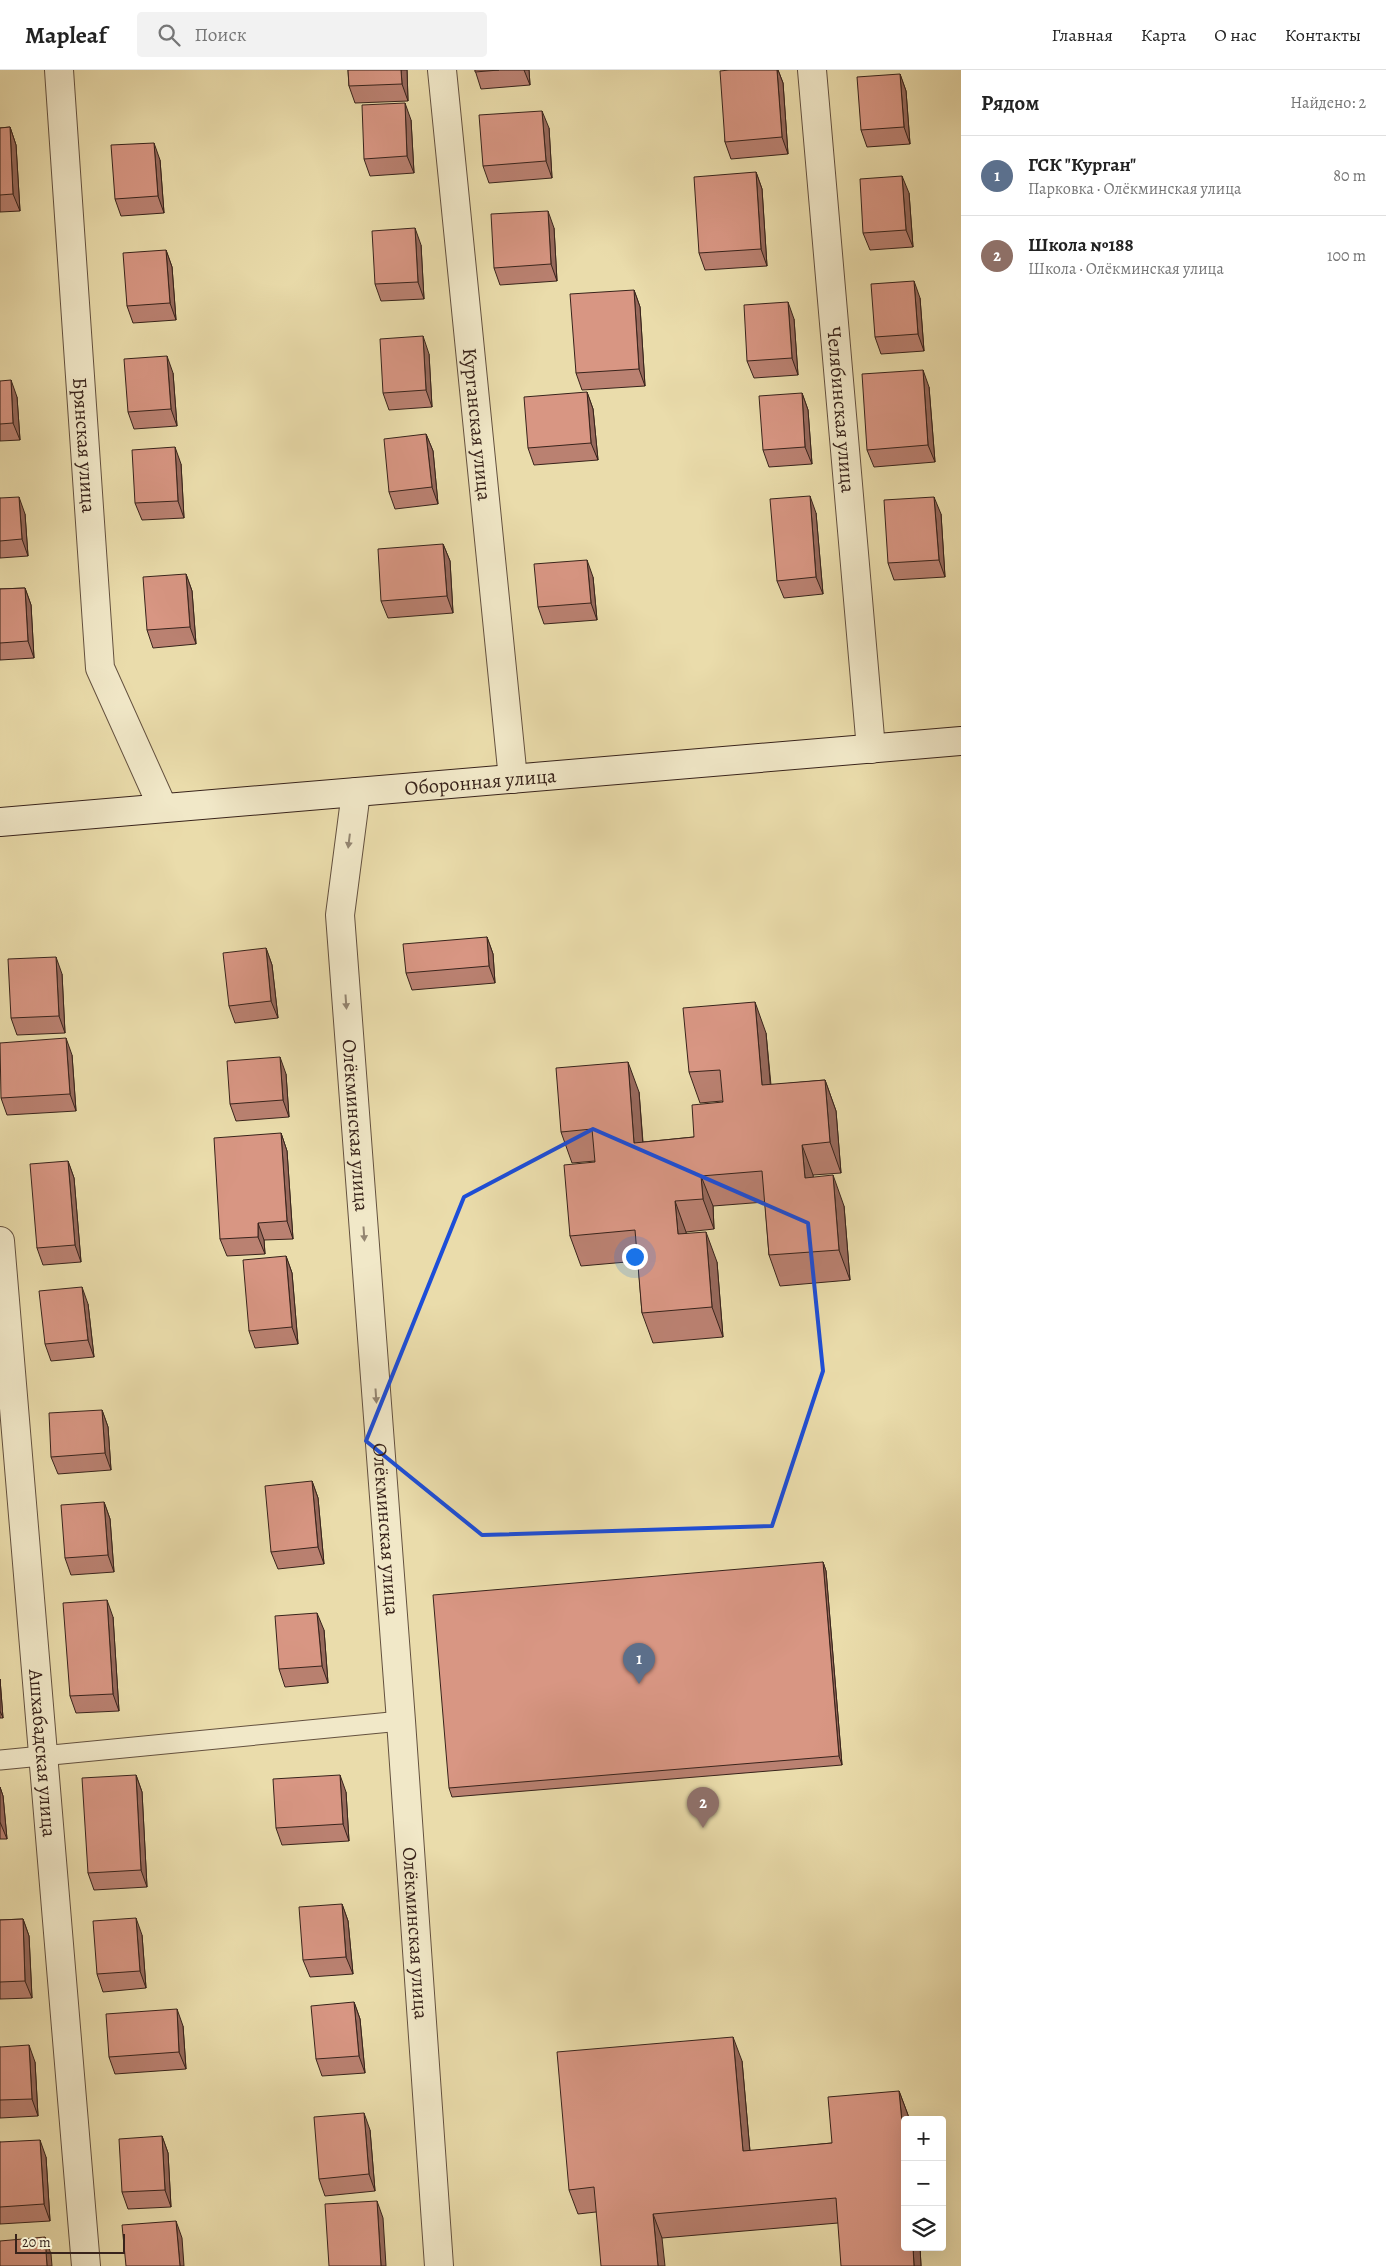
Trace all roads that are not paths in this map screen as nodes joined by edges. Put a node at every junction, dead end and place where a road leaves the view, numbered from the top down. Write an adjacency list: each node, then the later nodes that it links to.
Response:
1 (59, 70): 8 (street, Брянская улица)
2 (442, 70): 6 (street, Курганская улица)
3 (812, 70): 5 (street, Челябинская улица)
4 (961, 741): 5 (street, Оборонная улица)
5 (871, 749): 6 (street, Оборонная улица)
6 (513, 779): 7 (street, Оборонная улица)
7 (356, 792): 8 (street, Оборонная улица); 11 (street, Олёкминская улица, one-way to 11)
8 (163, 808): 9 (street, Оборонная улица)
9 (0, 822)
10 (0, 1241): 12 (street, Ашхабадская улица)
11 (401, 1721): 12 (lane); 15 (street, Олёкминская улица)
12 (45, 1755): 13 (lane); 14 (street, Ашхабадская улица)
13 (0, 1760)
14 (86, 2266)
15 (438, 2266)

